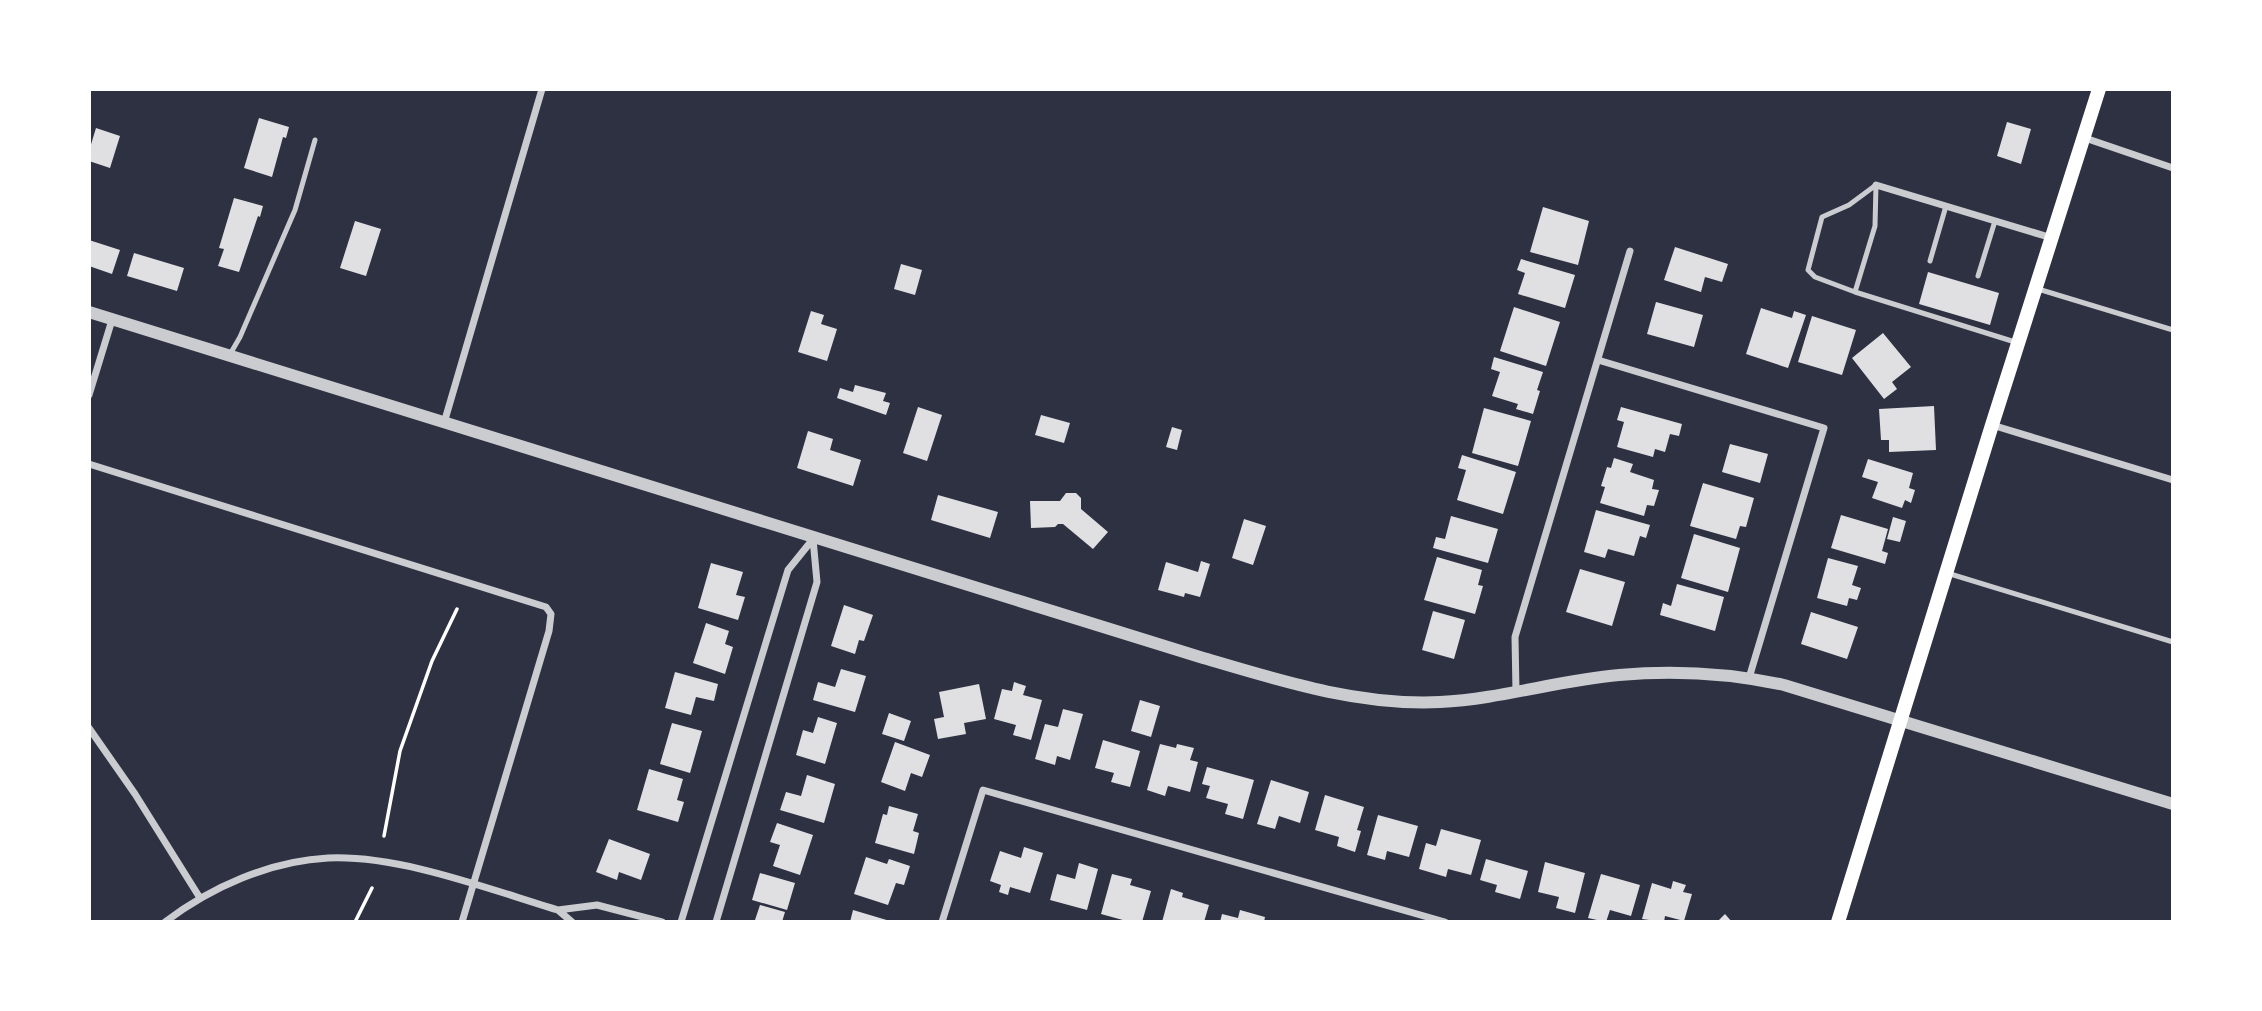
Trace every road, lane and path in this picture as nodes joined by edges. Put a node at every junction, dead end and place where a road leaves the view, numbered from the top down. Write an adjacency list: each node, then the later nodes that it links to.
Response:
1 (542, 89): 22 (street)
2 (2099, 89): 3 (main road)
3 (2085, 138): 5 (street); 9 (main road)
4 (316, 140): 19 (lane)
5 (2173, 168)
6 (1876, 185): 7 (street); 14 (lane); 14 (lane)
7 (1946, 206): 8 (street); 11 (lane)
8 (1995, 221): 9 (street); 12 (lane)
9 (2052, 238): 13 (main road)
10 (1630, 251): 20 (street)
11 (1930, 261)
12 (1978, 276)
13 (2036, 289): 17 (lane); 18 (main road)
14 (1855, 292): 18 (lane)
15 (89, 312): 16 (street)
16 (112, 320): 19 (street); 21 (street)
17 (2173, 330)
18 (2018, 343): 23 (main road)
19 (229, 356): 22 (street)
20 (1598, 360): 30 (street); 31 (street)
21 (89, 395)
22 (444, 423): 26 (street)
23 (1992, 425): 25 (street); 27 (main road)
24 (89, 464): 36 (street)
25 (2173, 480)
26 (813, 539): 31 (street); 45 (street); 46 (street)
27 (1947, 573): 29 (lane); 32 (main road)
28 (457, 609): 35 (path)
29 (2173, 642)
30 (1749, 678): 31 (street); 32 (street)
31 (1516, 692)
32 (1902, 722): 34 (street); 49 (main road)
33 (89, 728): 38 (street)
34 (2173, 804)
35 (384, 836)
36 (473, 884): 38 (street); 39 (street); 42 (street)
37 (372, 888): 41 (path)
38 (200, 898): 40 (street)
39 (558, 911): 43 (street); 44 (street)
40 (165, 922)
41 (355, 922)
42 (462, 922)
43 (572, 922)
44 (663, 922)
45 (681, 922)
46 (716, 922)
47 (942, 922): 48 (street)
48 (1445, 922)
49 (1838, 922)

